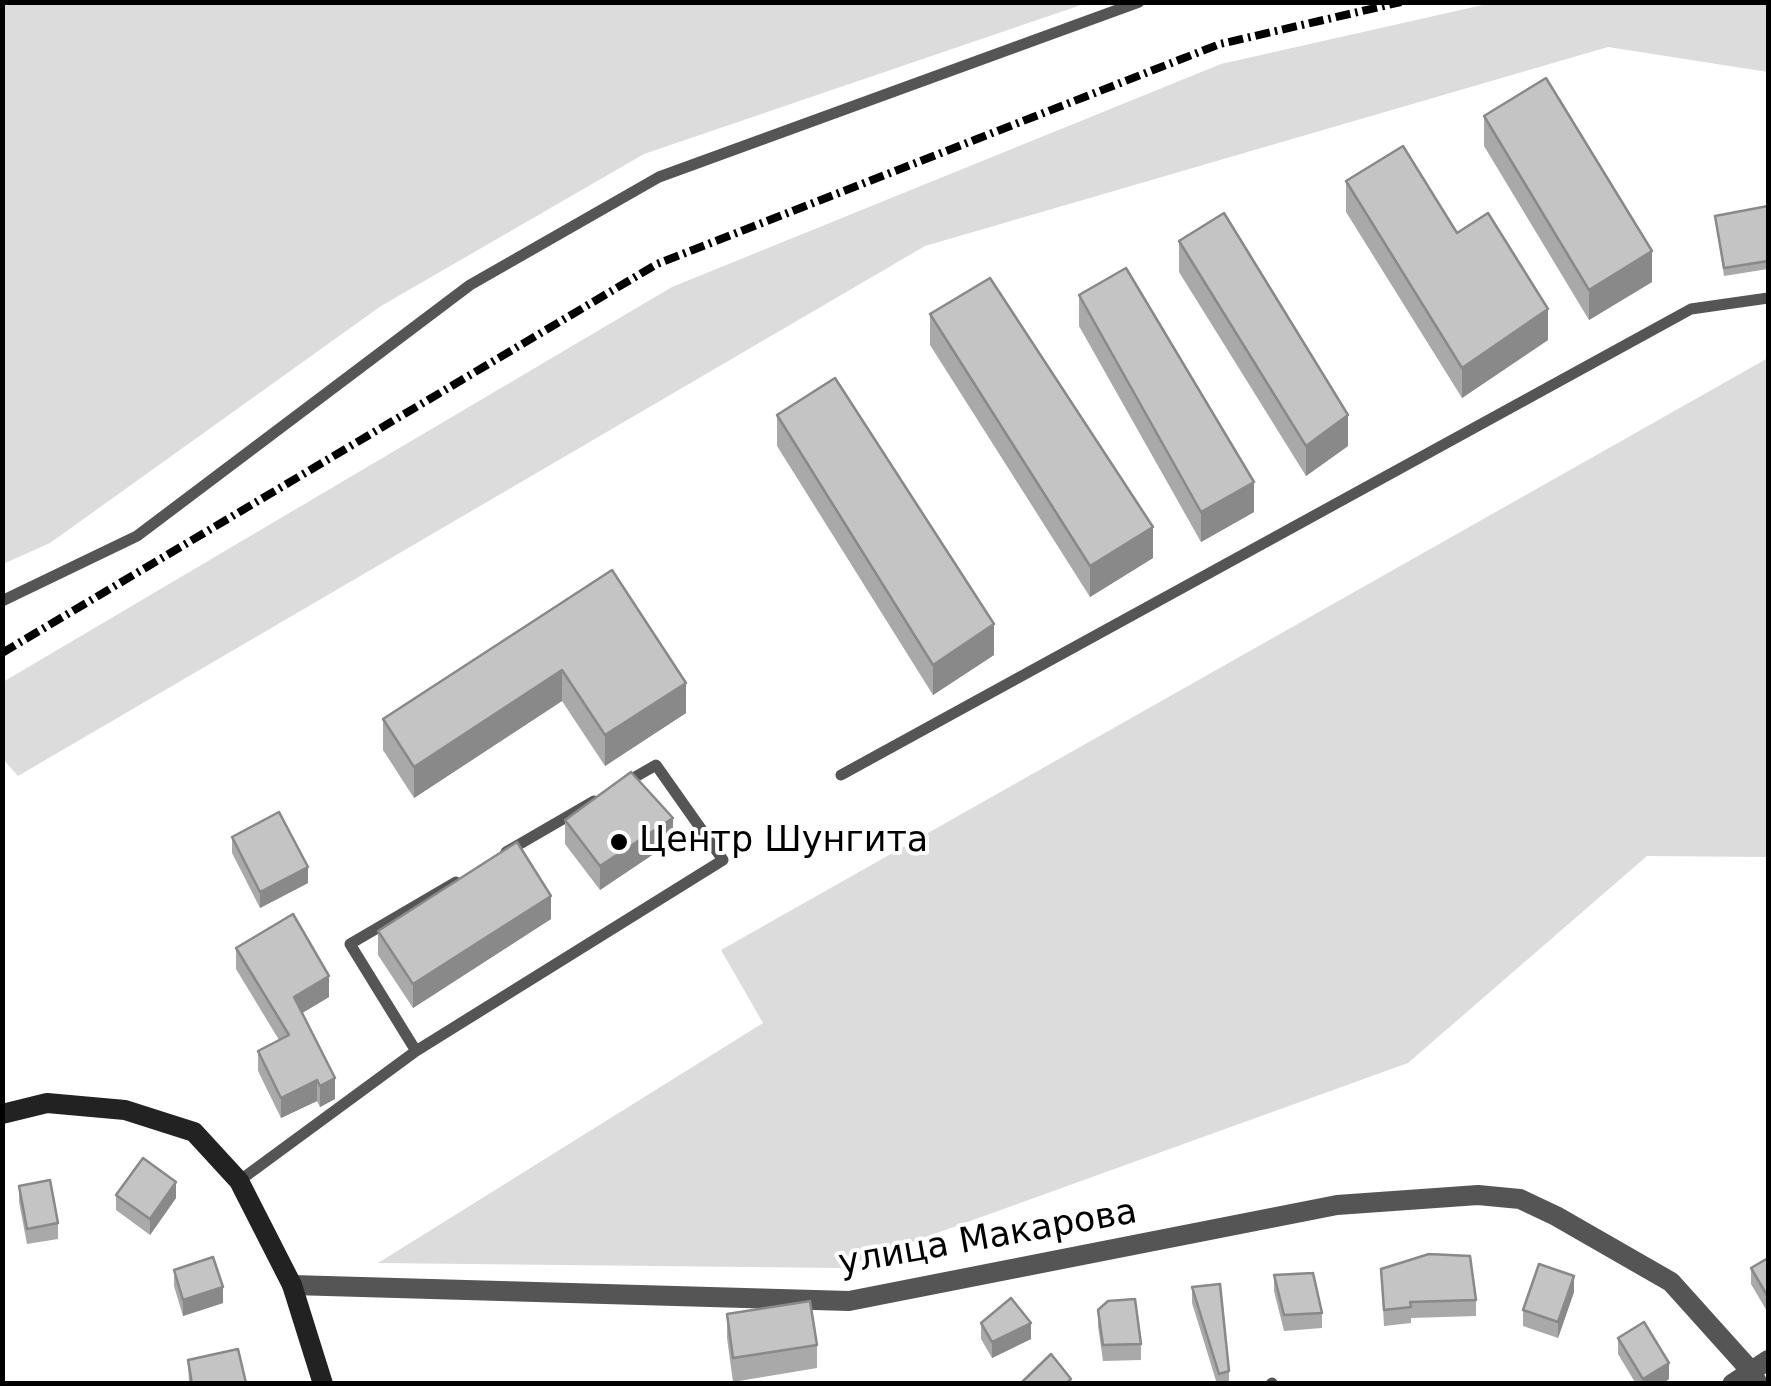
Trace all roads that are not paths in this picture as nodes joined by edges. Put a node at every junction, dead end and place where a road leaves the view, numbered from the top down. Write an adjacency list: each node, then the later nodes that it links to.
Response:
1 (1139, 2): 3 (lane)
2 (1768, 298): 4 (lane)
3 (2, 600)
4 (842, 775)
5 (503, 854): 7 (lane)
6 (469, 874): 7 (lane)
7 (416, 1051): 9 (lane)
8 (2, 1114): 9 (main road)
9 (239, 1181): 10 (main road)
10 (292, 1285): 11 (street, улица Макарова); 12 (main road)
11 (1759, 1372): 13 (street)
12 (323, 1384)
13 (1732, 1384)

